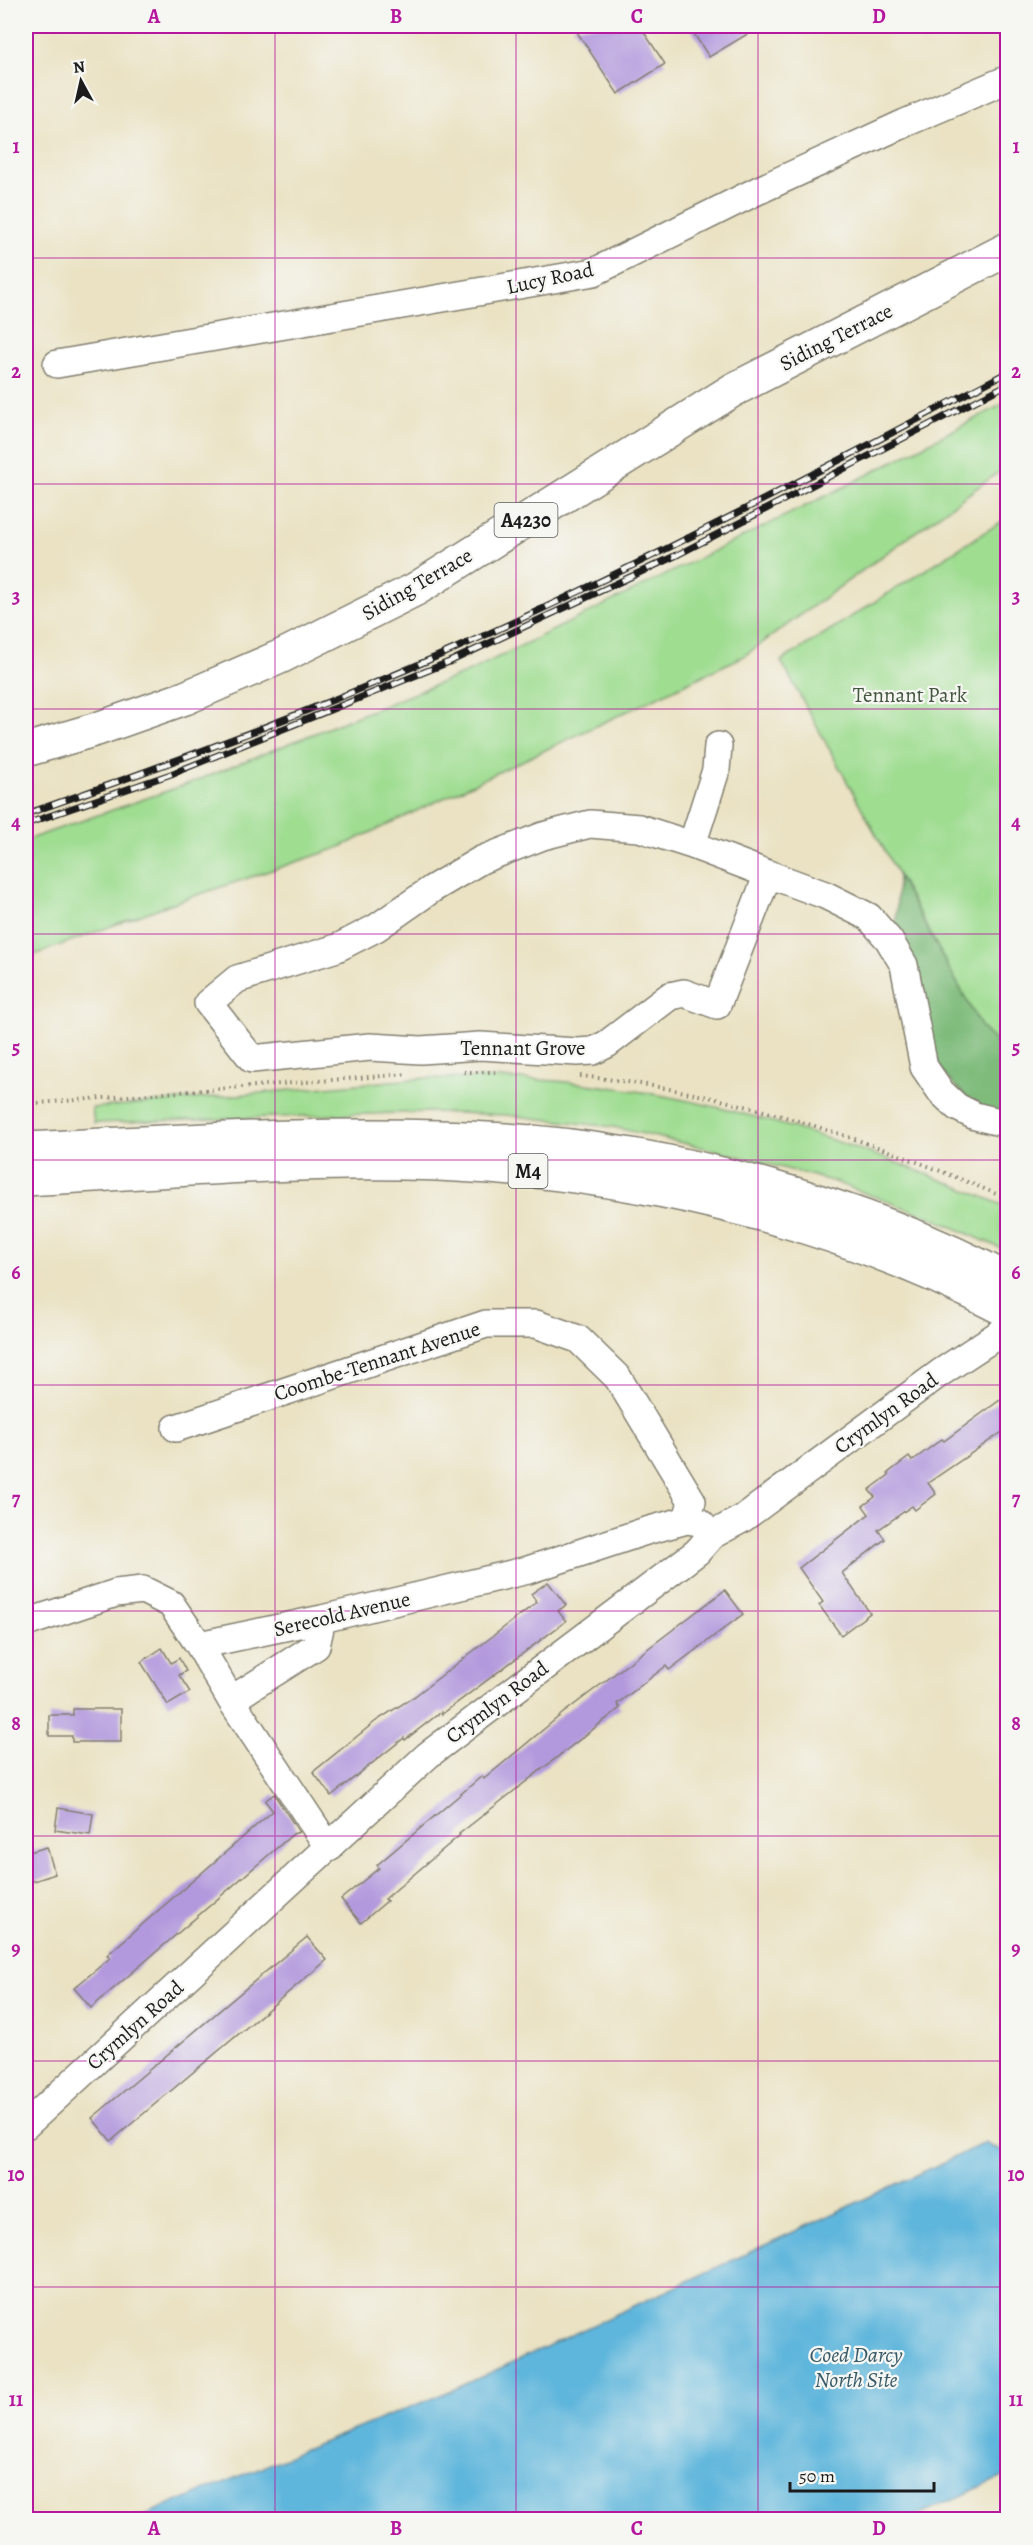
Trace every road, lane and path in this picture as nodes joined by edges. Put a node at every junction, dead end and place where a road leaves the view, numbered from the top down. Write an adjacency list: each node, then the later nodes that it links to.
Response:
1 (1008, 80): 3 (street, Lucy Road)
2 (1008, 249): 5 (main road, Siding Terrace / A4230)
3 (57, 364)
4 (718, 746): 6 (street)
5 (26, 750)
6 (692, 845): 7 (street, Tennant Grove); 7 (street, Tennant Grove)
7 (768, 874): 13 (street)
8 (461, 1072): 9 (path)
9 (497, 1072)
10 (416, 1073): 12 (path)
11 (577, 1076): 16 (path)
12 (26, 1104)
13 (1008, 1124)
14 (26, 1149): 17 (main road, M4)
15 (26, 1179): 18 (main road, M4)
16 (1008, 1199)
17 (1008, 1280)
18 (1008, 1311)
19 (1008, 1328): 22 (street, Crymlyn Road)
20 (176, 1428): 21 (street, Coombe-Tennant Avenue)
21 (687, 1520): 22 (street); 23 (street, Serecold Avenue)
22 (712, 1535): 27 (street, Crymlyn Road)
23 (322, 1619): 25 (street, Serecold Avenue); 26 (street)
24 (26, 1622): 25 (street)
25 (198, 1645): 26 (street)
26 (231, 1700): 27 (street)
27 (329, 1848): 28 (street, Crymlyn Road)
28 (26, 2125)

